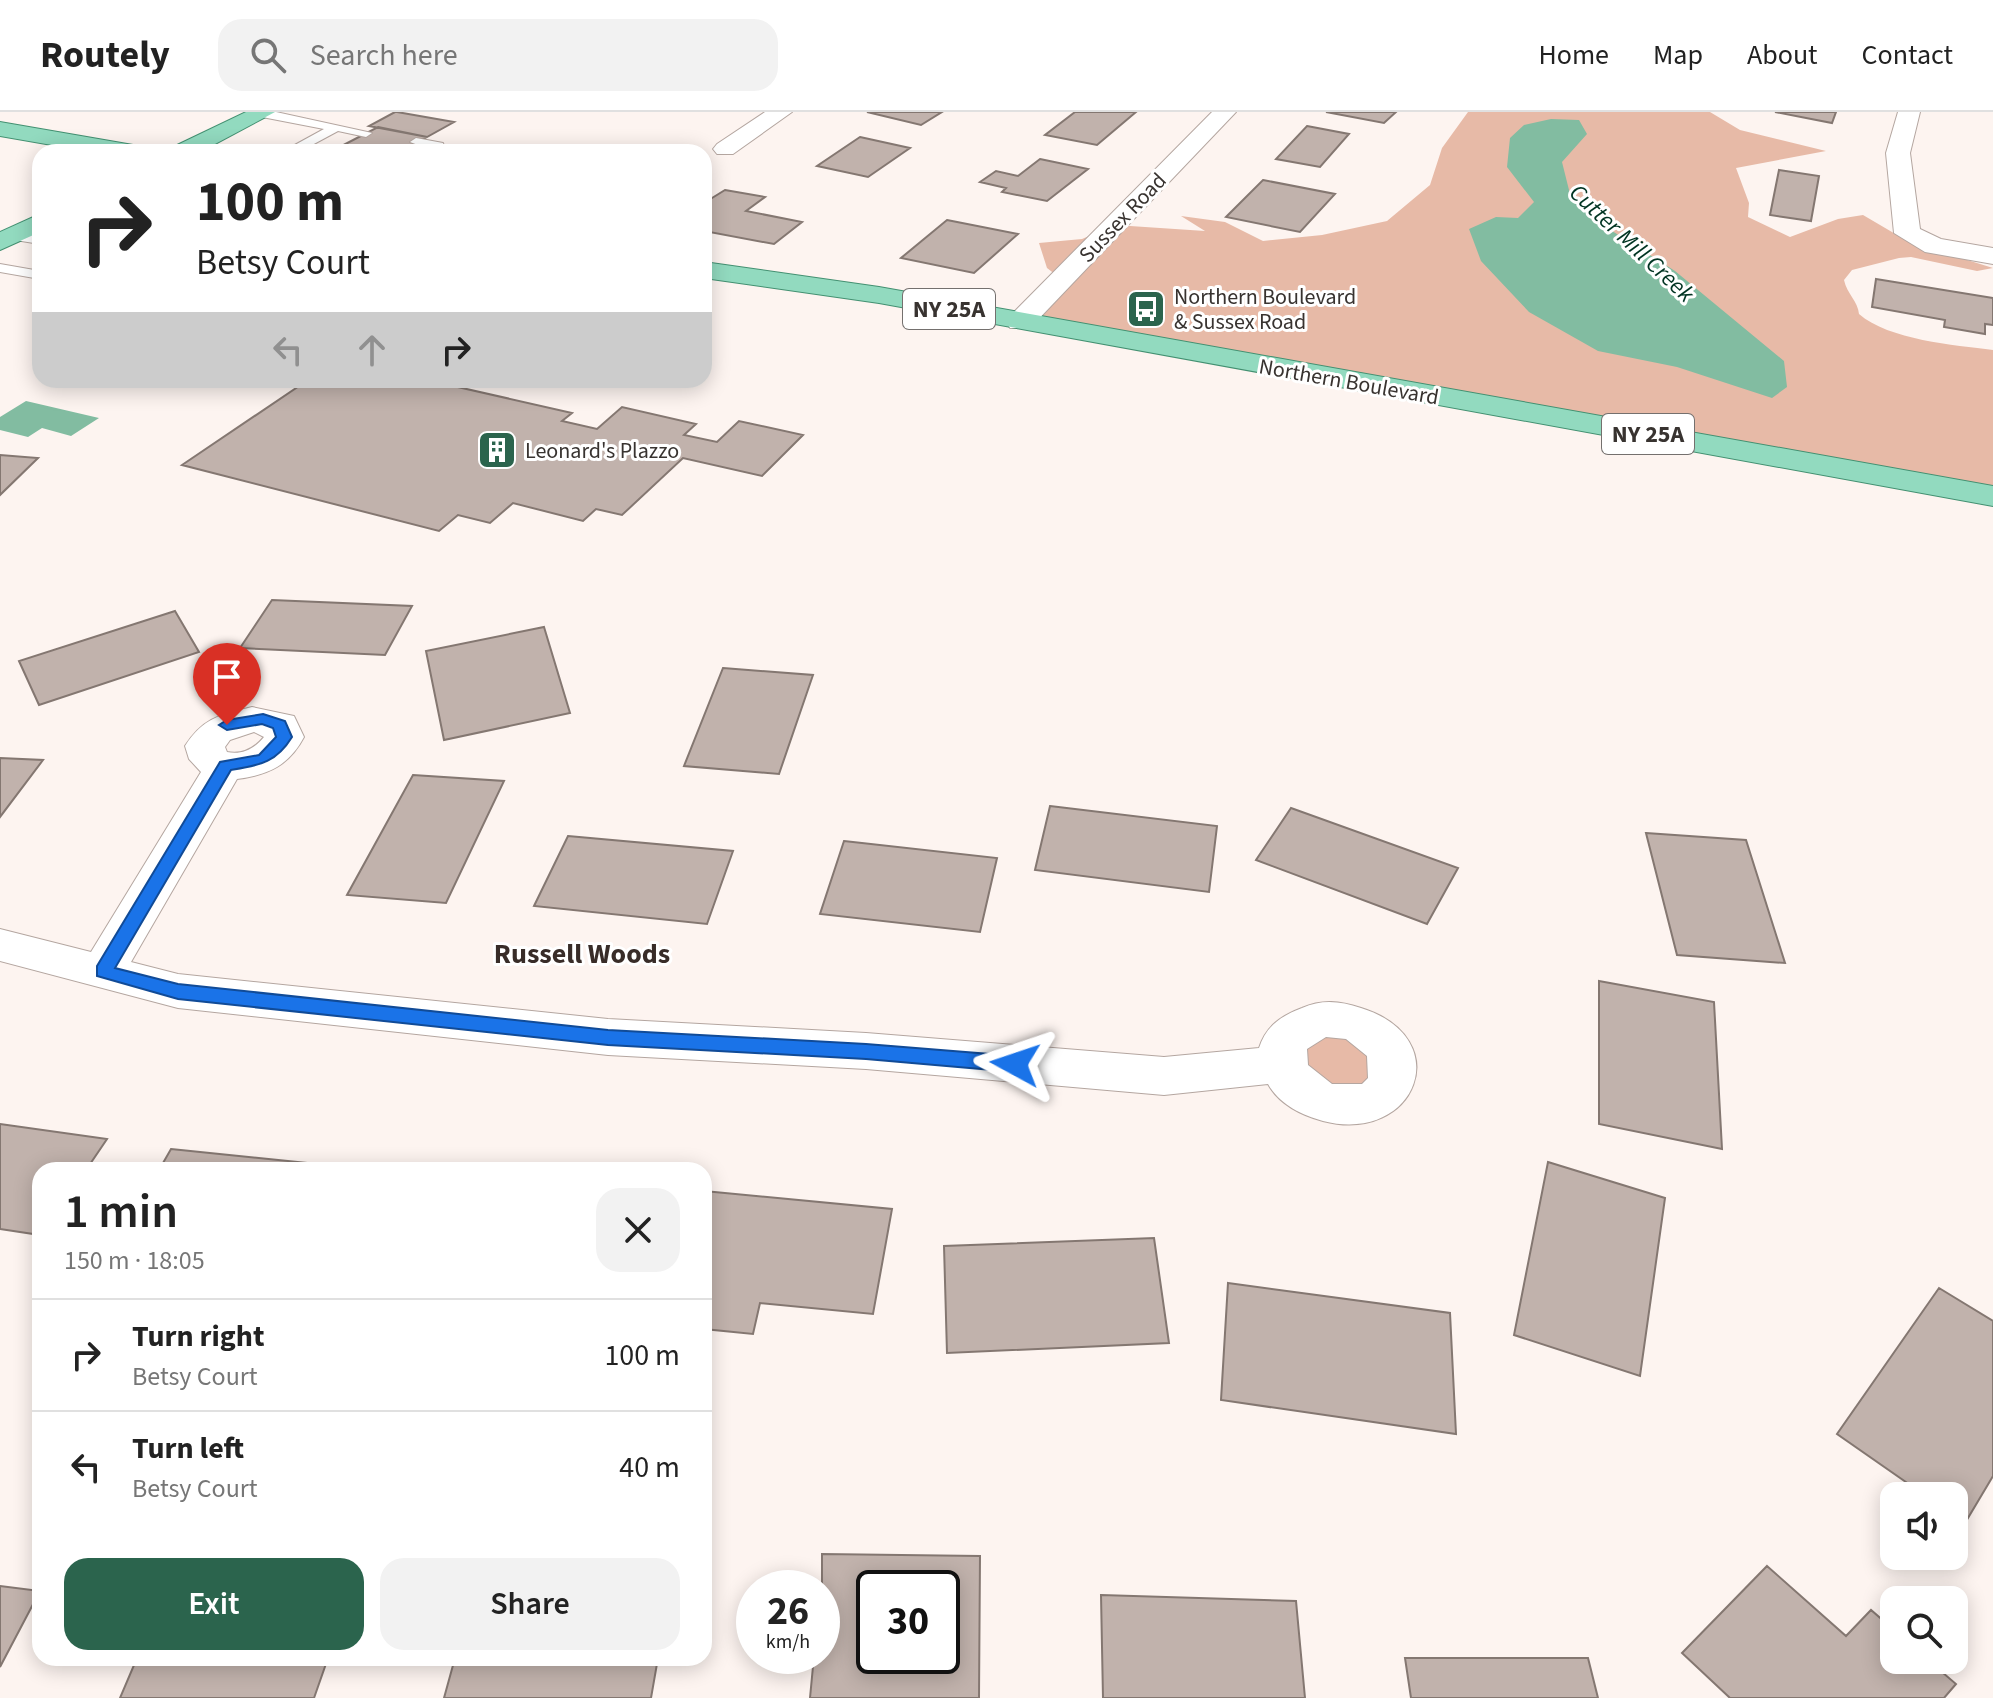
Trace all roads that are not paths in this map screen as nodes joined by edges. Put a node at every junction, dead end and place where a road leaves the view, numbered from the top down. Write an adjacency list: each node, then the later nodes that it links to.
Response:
1 (263, 112): 5 (lane); 11 (main road)
2 (781, 112): 15 (street)
3 (1225, 112): 23 (street, Sussex Road)
4 (1909, 112): 19 (street)
5 (337, 127): 7 (lane); 8 (lane)
6 (0, 129): 10 (main road)
7 (366, 133)
8 (309, 142): 12 (lane); 13 (lane)
9 (416, 142): 14 (lane)
10 (87, 144)
11 (197, 144)
12 (305, 144)
13 (321, 144)
14 (427, 144)
15 (725, 149)
16 (32, 226): 17 (main road)
17 (7, 239): 18 (lane)
18 (32, 240)
19 (1993, 256)
20 (0, 268): 22 (lane)
21 (712, 271): 23 (main road, Northern Boulevard / NY 25A)
22 (32, 274)
23 (1020, 322): 24 (main road, Northern Boulevard / NY 25A)
24 (1993, 496)
25 (225, 766): 27 (street)
26 (0, 945): 27 (street)
27 (103, 971): 28 (street)
28 (1282, 1064)

